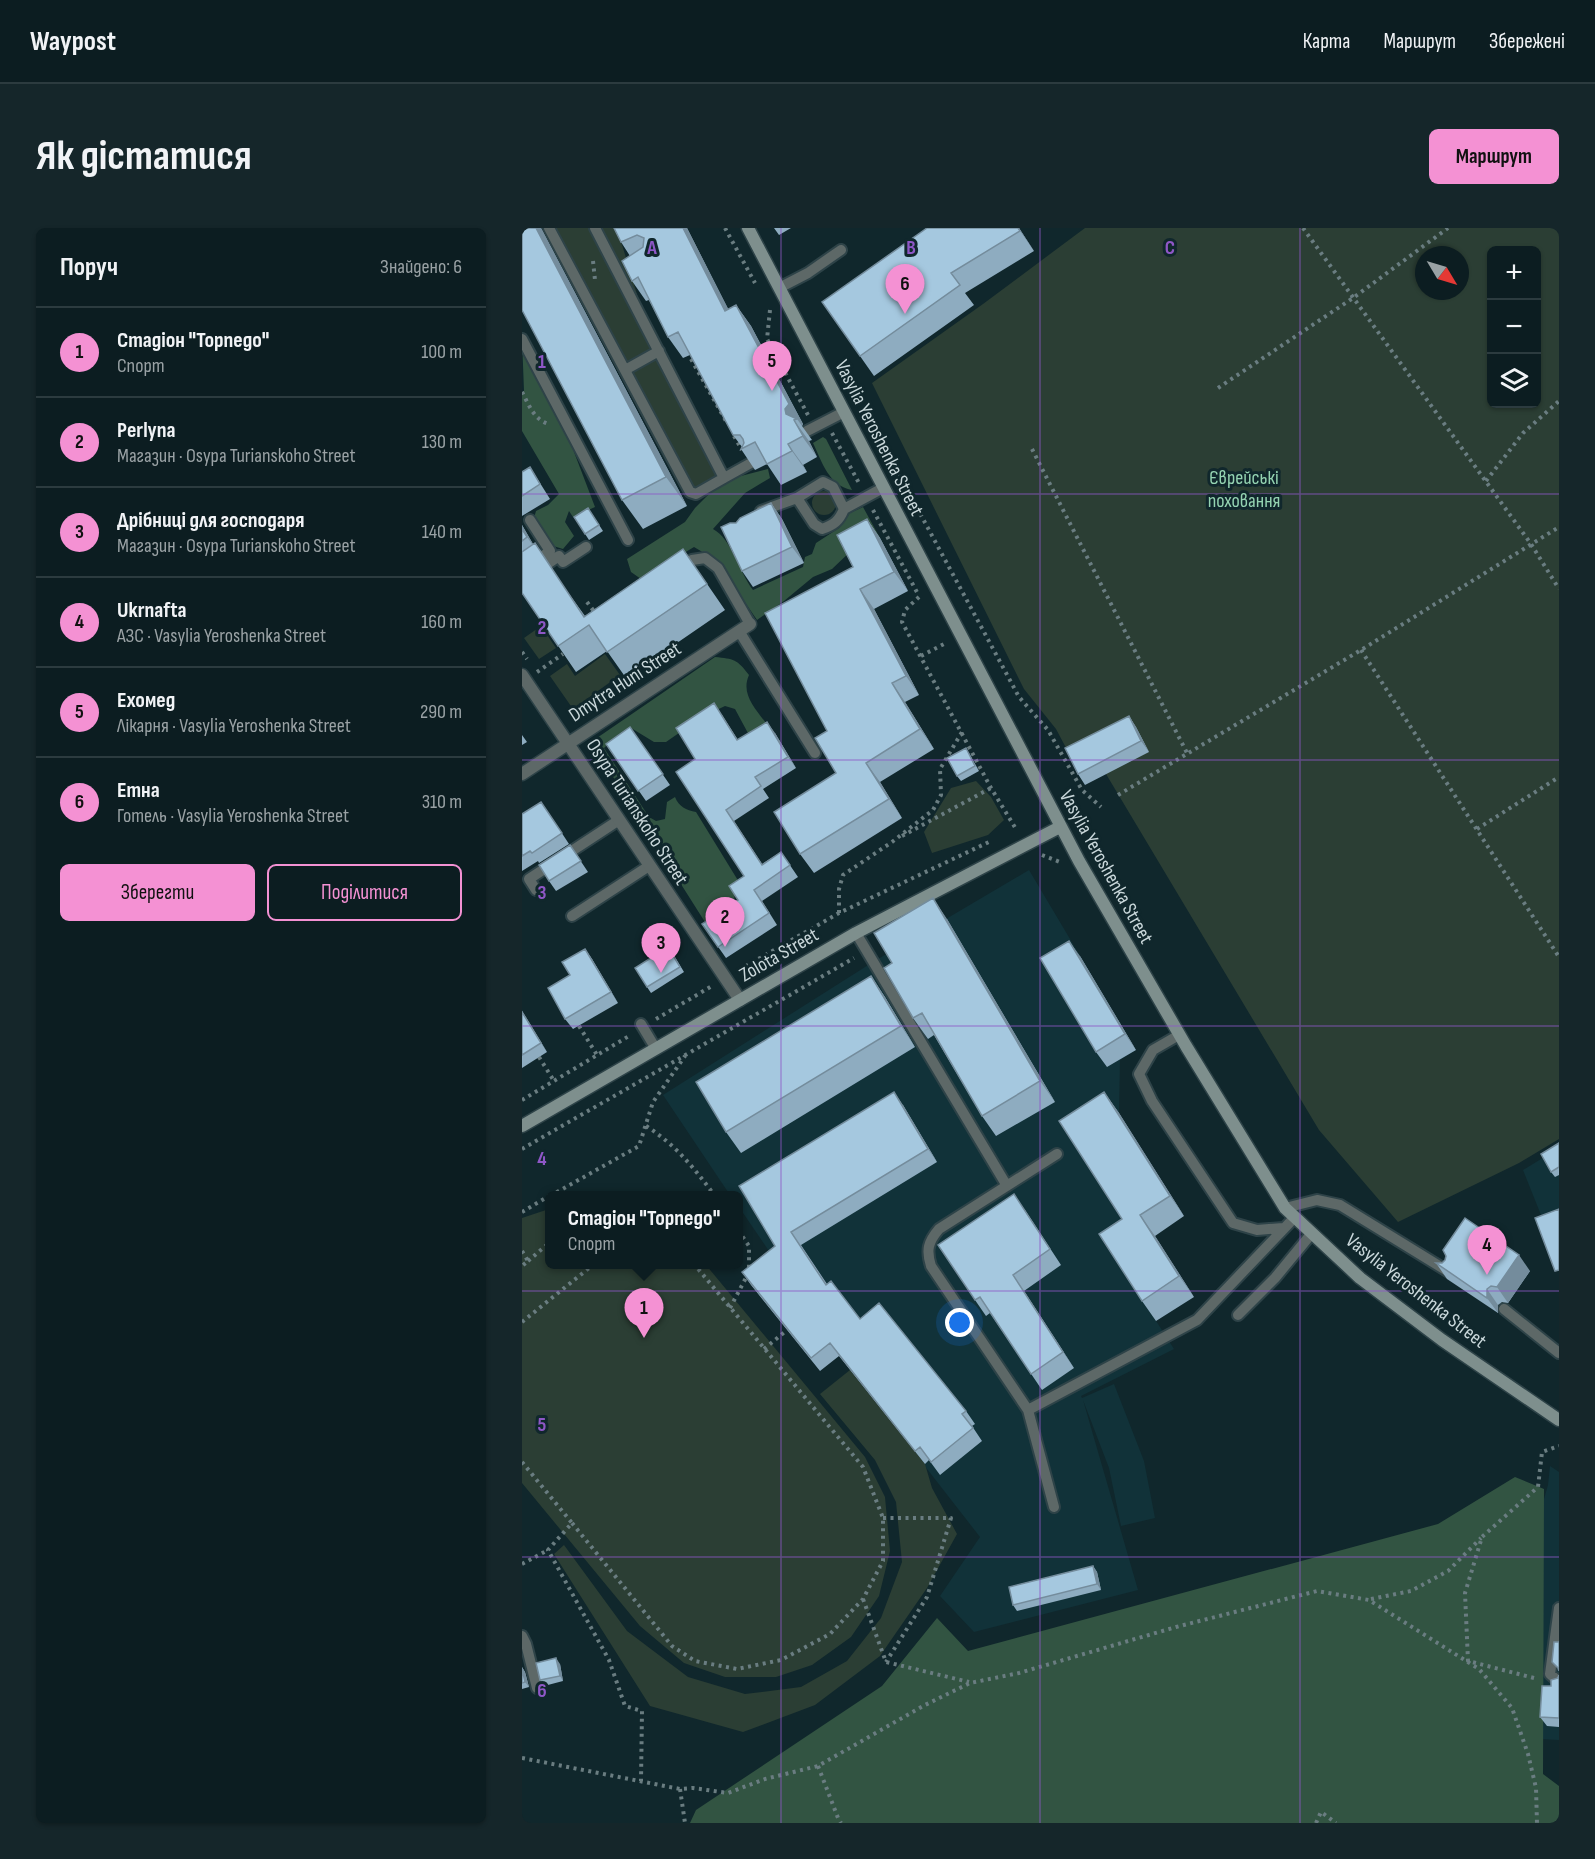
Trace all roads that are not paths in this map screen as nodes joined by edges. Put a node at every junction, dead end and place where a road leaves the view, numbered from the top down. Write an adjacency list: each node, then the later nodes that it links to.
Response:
1 (549, 228): 10 (lane)
2 (595, 228): 6 (lane)
3 (748, 228): 7 (main road, Vasylia Yeroshenka Street)
4 (841, 250): 7 (lane)
5 (633, 272): 6 (lane)
6 (621, 279): 9 (lane)
7 (779, 288): 11 (main road, Vasylia Yeroshenka Street)
8 (522, 339): 20 (lane)
9 (659, 351): 10 (lane); 14 (lane)
10 (625, 370): 14 (lane)
11 (844, 412): 12 (lane); 15 (main road, Vasylia Yeroshenka Street)
12 (807, 431)
13 (750, 463): 14 (lane)
14 (724, 478)
15 (883, 488): 17 (lane); 32 (main road, Vasylia Yeroshenka Street)
16 (797, 498): 17 (lane); 17 (lane); 18 (lane)
17 (844, 509)
18 (747, 518)
19 (530, 520): 22 (lane)
20 (628, 540)
21 (586, 547): 24 (lane)
22 (522, 571)
23 (672, 573): 25 (lane)
24 (522, 581)
25 (750, 624): 26 (street, Dmytra Huni Street)
26 (739, 631): 28 (street, Dmytra Huni Street); 29 (lane)
27 (522, 675): 28 (street, Osypa Turianskoho Street)
28 (568, 743): 30 (street, Dmytra Huni Street); 31 (street, Osypa Turianskoho Street)
29 (815, 753)
30 (522, 774)
31 (619, 820): 33 (street, Osypa Turianskoho Street); 34 (lane)
32 (1060, 826): 36 (main road, Zolota Street); 39 (main road, Vasylia Yeroshenka Street)
33 (649, 866): 35 (lane); 37 (street, Osypa Turianskoho Street)
34 (536, 890)
35 (572, 916)
36 (856, 933): 37 (main road, Zolota Street); 43 (lane)
37 (740, 1000): 40 (main road, Zolota Street)
38 (642, 1026): 40 (lane)
39 (1179, 1035): 44 (main road, Vasylia Yeroshenka Street); 46 (lane)
40 (656, 1049): 41 (main road, Zolota Street)
41 (522, 1126)
42 (1057, 1154): 43 (lane)
43 (1007, 1186): 52 (lane)
44 (1285, 1208): 45 (main road, Vasylia Yeroshenka Street); 48 (lane)
45 (1295, 1217): 46 (lane); 47 (main road, Vasylia Yeroshenka Street)
46 (1283, 1228): 52 (lane)
47 (1312, 1233): 50 (lane); 53 (main road, Vasylia Yeroshenka Street)
48 (1450, 1272)
49 (1504, 1309): 51 (lane)
50 (1238, 1315)
51 (1559, 1353)
52 (1028, 1410): 54 (lane)
53 (1559, 1420)
54 (1054, 1507)
55 (1559, 1608): 57 (lane)
56 (522, 1636): 58 (lane)
57 (1559, 1682)
58 (537, 1688)

